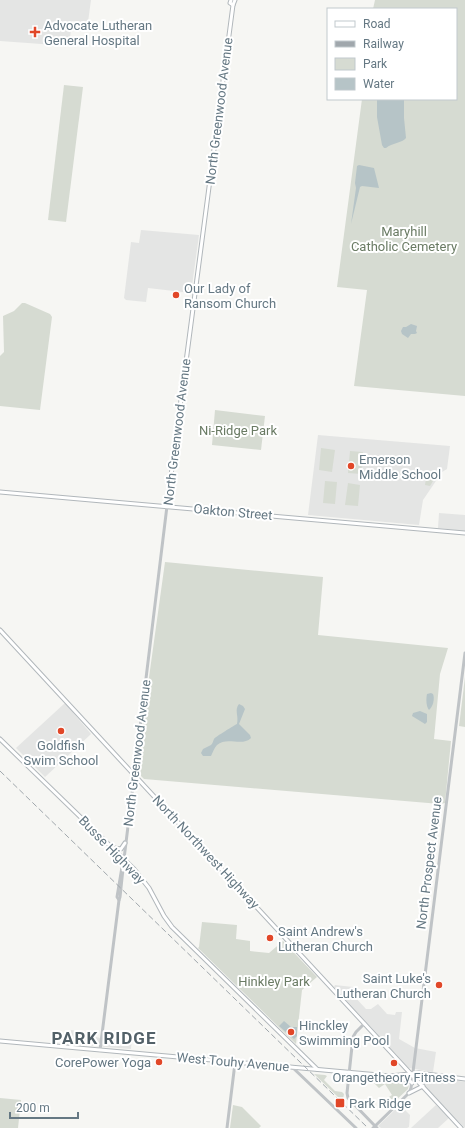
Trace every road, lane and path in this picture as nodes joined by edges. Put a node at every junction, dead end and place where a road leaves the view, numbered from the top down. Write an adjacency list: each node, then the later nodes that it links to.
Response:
1 (231, 0): 3 (main road, North Greenwood Avenue)
2 (235, 0): 3 (main road, North Greenwood Avenue)
3 (233, 5): 5 (main road, North Greenwood Avenue)
4 (0, 492): 5 (main road, Oakton Street)
5 (167, 506): 6 (main road, Oakton Street); 10 (street, North Greenwood Avenue)
6 (465, 533)
7 (0, 630): 10 (main road, North Northwest Highway)
8 (465, 653): 24 (street, North Prospect Avenue)
9 (0, 739): 12 (main road, Busse Highway)
10 (134, 774): 11 (street, North Greenwood Avenue); 17 (main road, North Northwest Highway)
11 (125, 843): 12 (main road); 13 (street, North Greenwood Avenue)
12 (112, 847): 13 (main road, Busse Highway)
13 (124, 859): 14 (main road, Busse Highway); 15 (street, North Greenwood Avenue); 16 (street, North Greenwood Avenue)
14 (134, 869): 15 (main road); 22 (main road, Busse Highway)
15 (123, 870): 16 (street, North Greenwood Avenue)
16 (119, 900): 19 (street, North Greenwood Avenue)
17 (365, 1023): 23 (street); 24 (main road, North Northwest Highway)
18 (0, 1041): 19 (main road, West Touhy Avenue)
19 (100, 1050): 20 (main road, West Touhy Avenue)
20 (235, 1063): 21 (main road, West Touhy Avenue); 31 (street)
21 (292, 1068): 22 (main road, West Touhy Avenue); 32 (street)
22 (317, 1069): 23 (main road, West Touhy Avenue)
23 (348, 1073): 25 (main road, West Touhy Avenue); 30 (street)
24 (412, 1074): 25 (main road, West Touhy Avenue); 26 (main road, West Touhy Avenue); 27 (street, North Prospect Avenue); 28 (main road, North Northwest Highway)
25 (396, 1076): 27 (main road)
26 (465, 1079)
27 (412, 1084): 29 (street, North Prospect Avenue)
28 (423, 1086): 29 (main road); 33 (main road, North Northwest Highway)
29 (409, 1093): 30 (street)
30 (375, 1127)
31 (228, 1128)
32 (356, 1128)
33 (461, 1128)

